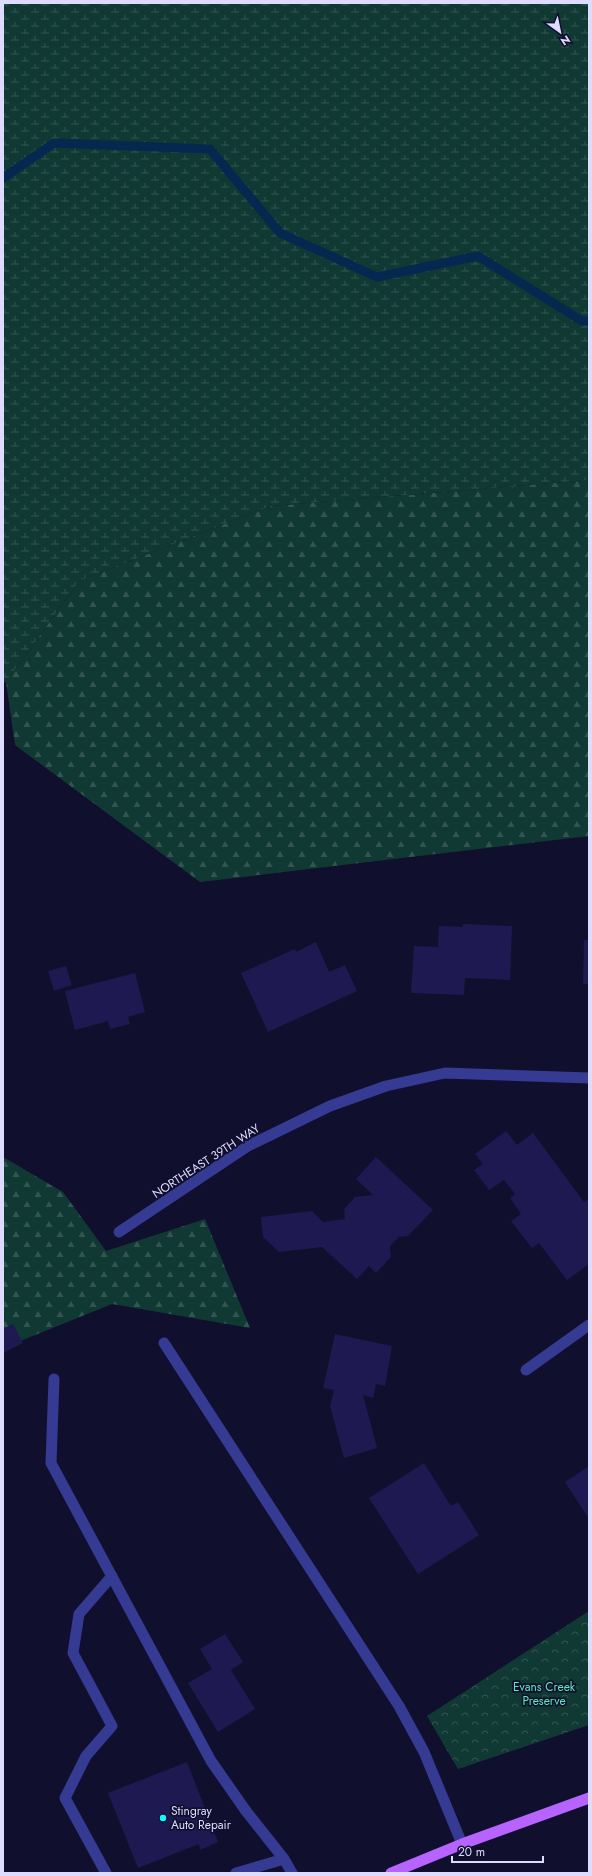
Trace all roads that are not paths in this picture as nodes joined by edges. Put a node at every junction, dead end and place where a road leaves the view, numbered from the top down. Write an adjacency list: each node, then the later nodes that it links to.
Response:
1 (589, 1078): 2 (street, NORTHEAST 39TH WAY)
2 (120, 1232)
3 (589, 1325): 5 (street)
4 (164, 1343): 9 (street)
5 (526, 1370)
6 (54, 1378): 7 (street)
7 (112, 1576): 10 (street); 11 (street)
8 (589, 1798): 9 (main road)
9 (462, 1844): 14 (main road)
10 (284, 1859): 12 (street); 13 (street)
11 (106, 1873)
12 (236, 1873)
13 (292, 1873)
14 (391, 1873)

